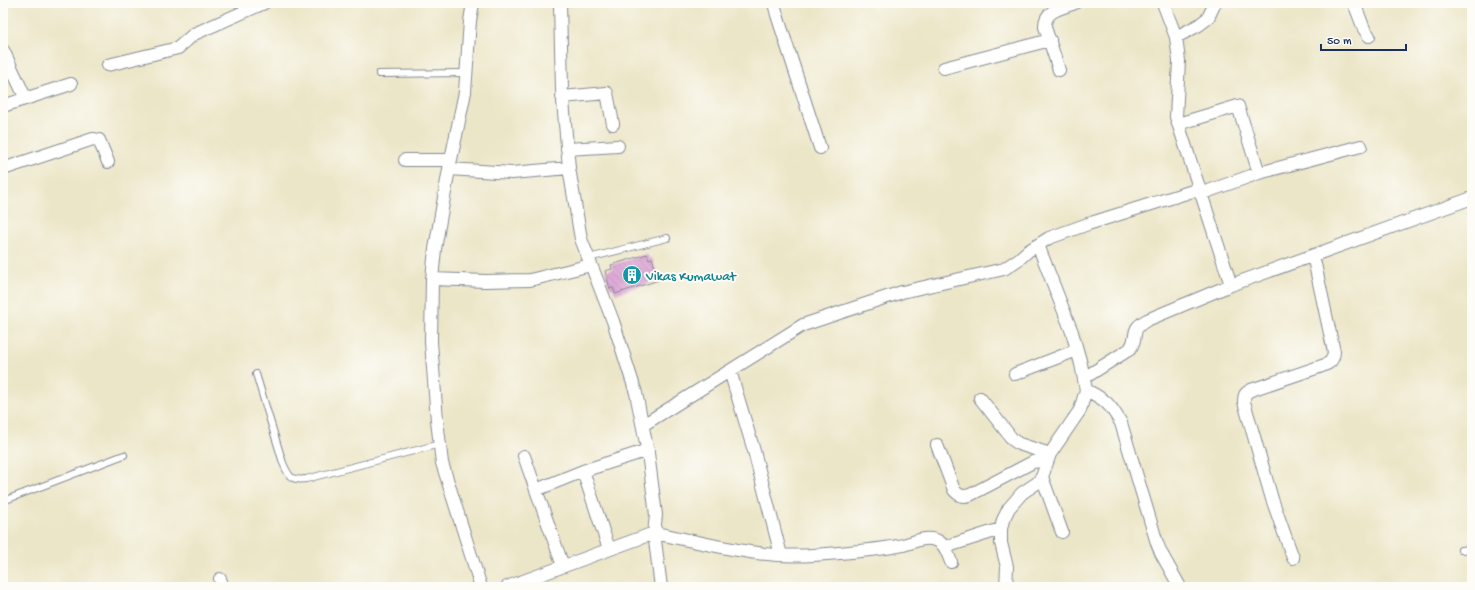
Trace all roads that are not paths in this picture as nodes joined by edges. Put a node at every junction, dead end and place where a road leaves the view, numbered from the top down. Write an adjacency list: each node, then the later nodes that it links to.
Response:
1 (264, 3): 13 (street)
2 (473, 3): 16 (street)
3 (560, 3): 19 (street)
4 (774, 3): 26 (street)
5 (1075, 3): 11 (street)
6 (1163, 3): 10 (street)
7 (1216, 3): 10 (street)
8 (1354, 3): 9 (street)
9 (1368, 36)
10 (1176, 37): 23 (street)
11 (1050, 40): 14 (street); 15 (street)
12 (3, 50): 20 (street)
13 (108, 65)
14 (944, 68)
15 (1059, 70)
16 (466, 73): 17 (lane); 30 (street)
17 (379, 74)
18 (71, 84): 20 (street)
19 (562, 97): 22 (street); 27 (street)
20 (26, 99): 21 (street)
21 (3, 106)
22 (613, 124)
23 (1178, 124): 33 (street); 34 (street)
24 (618, 146): 27 (street)
25 (1361, 146): 33 (street)
26 (820, 148)
27 (568, 149): 31 (street)
28 (405, 160): 30 (street)
29 (108, 162): 32 (street)
30 (450, 164): 31 (street); 40 (street)
31 (569, 168): 39 (street)
32 (3, 169)
33 (1259, 173): 34 (street)
34 (1199, 192): 37 (street); 41 (street)
35 (1472, 198): 38 (street)
36 (667, 238): 39 (lane)
37 (1038, 245): 42 (street); 43 (street)
38 (1313, 256): 41 (street); 68 (street)
39 (590, 262): 40 (street); 49 (street)
40 (432, 279): 50 (street)
41 (1231, 285): 46 (street)
42 (1077, 350): 45 (street); 46 (street)
43 (730, 371): 49 (street); 67 (street)
44 (256, 374): 50 (lane)
45 (1015, 374)
46 (1084, 378): 47 (street)
47 (1086, 390): 55 (street); 76 (street)
48 (980, 398): 55 (street)
49 (643, 425): 52 (street)
50 (440, 444): 72 (street)
51 (937, 445): 55 (street)
52 (648, 450): 56 (street); 62 (street)
53 (124, 455): 59 (lane)
54 (524, 456): 58 (street)
55 (1048, 457): 57 (street)
56 (583, 471): 58 (street); 65 (street)
57 (1042, 477): 60 (street); 61 (street)
58 (536, 490): 70 (street)
59 (3, 501)
60 (1001, 529): 63 (street); 75 (street)
61 (1062, 532)
62 (654, 533): 65 (street); 67 (street); 74 (street)
63 (945, 547): 67 (street); 69 (street)
64 (1472, 548): 66 (lane)
65 (609, 549): 70 (street)
66 (1461, 550)
67 (781, 554)
68 (1293, 558)
69 (951, 562)
70 (563, 566): 71 (street)
71 (526, 584): 73 (street)
72 (481, 587)
73 (507, 587)
74 (661, 587)
75 (1006, 587)
76 (1180, 587)

